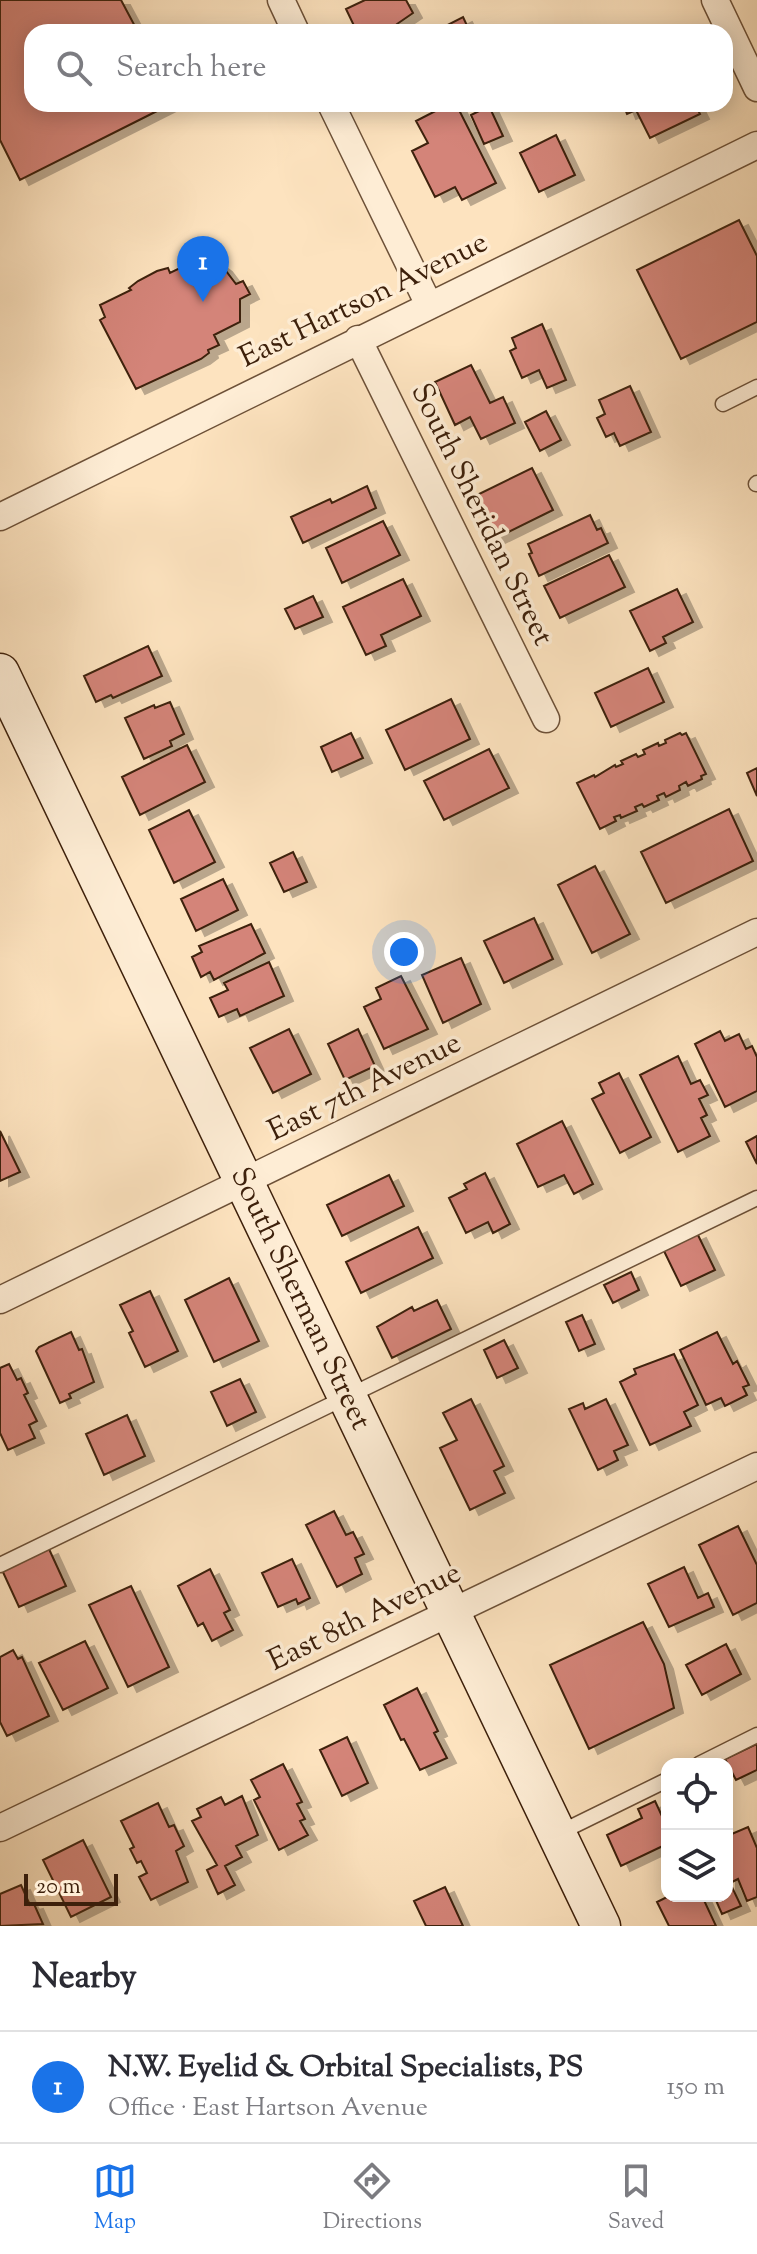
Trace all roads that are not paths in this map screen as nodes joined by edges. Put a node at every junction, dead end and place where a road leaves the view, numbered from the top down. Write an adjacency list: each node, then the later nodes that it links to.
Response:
1 (281, 0): 3 (street)
2 (715, 0): 4 (street)
3 (292, 24)
4 (726, 24)
5 (733, 38): 6 (street)
6 (757, 88)
7 (335, 112): 9 (street)
8 (757, 145): 9 (street, East Hartson Avenue)
9 (429, 305): 10 (street, East Hartson Avenue)
10 (358, 339): 13 (street, East Hartson Avenue); 15 (street, South Sheridan Street)
11 (757, 387): 12 (lane)
12 (723, 404)
13 (0, 517)
14 (0, 673): 17 (street, South Sherman Street)
15 (546, 719)
16 (757, 932): 17 (street, East 7th Avenue)
17 (243, 1183): 19 (street, East 7th Avenue); 20 (street, South Sherman Street)
18 (757, 1198): 20 (lane)
19 (0, 1300)
20 (345, 1396): 22 (lane); 23 (street, South Sherman Street)
21 (757, 1466): 23 (street, East 8th Avenue)
22 (0, 1565)
23 (450, 1613): 27 (street, East 8th Avenue); 28 (street, South Sherman Street)
24 (757, 1735): 25 (lane)
25 (711, 1758)
26 (661, 1783): 28 (lane)
27 (0, 1828)
28 (557, 1834): 29 (street, South Sherman Street)
29 (601, 1926)

